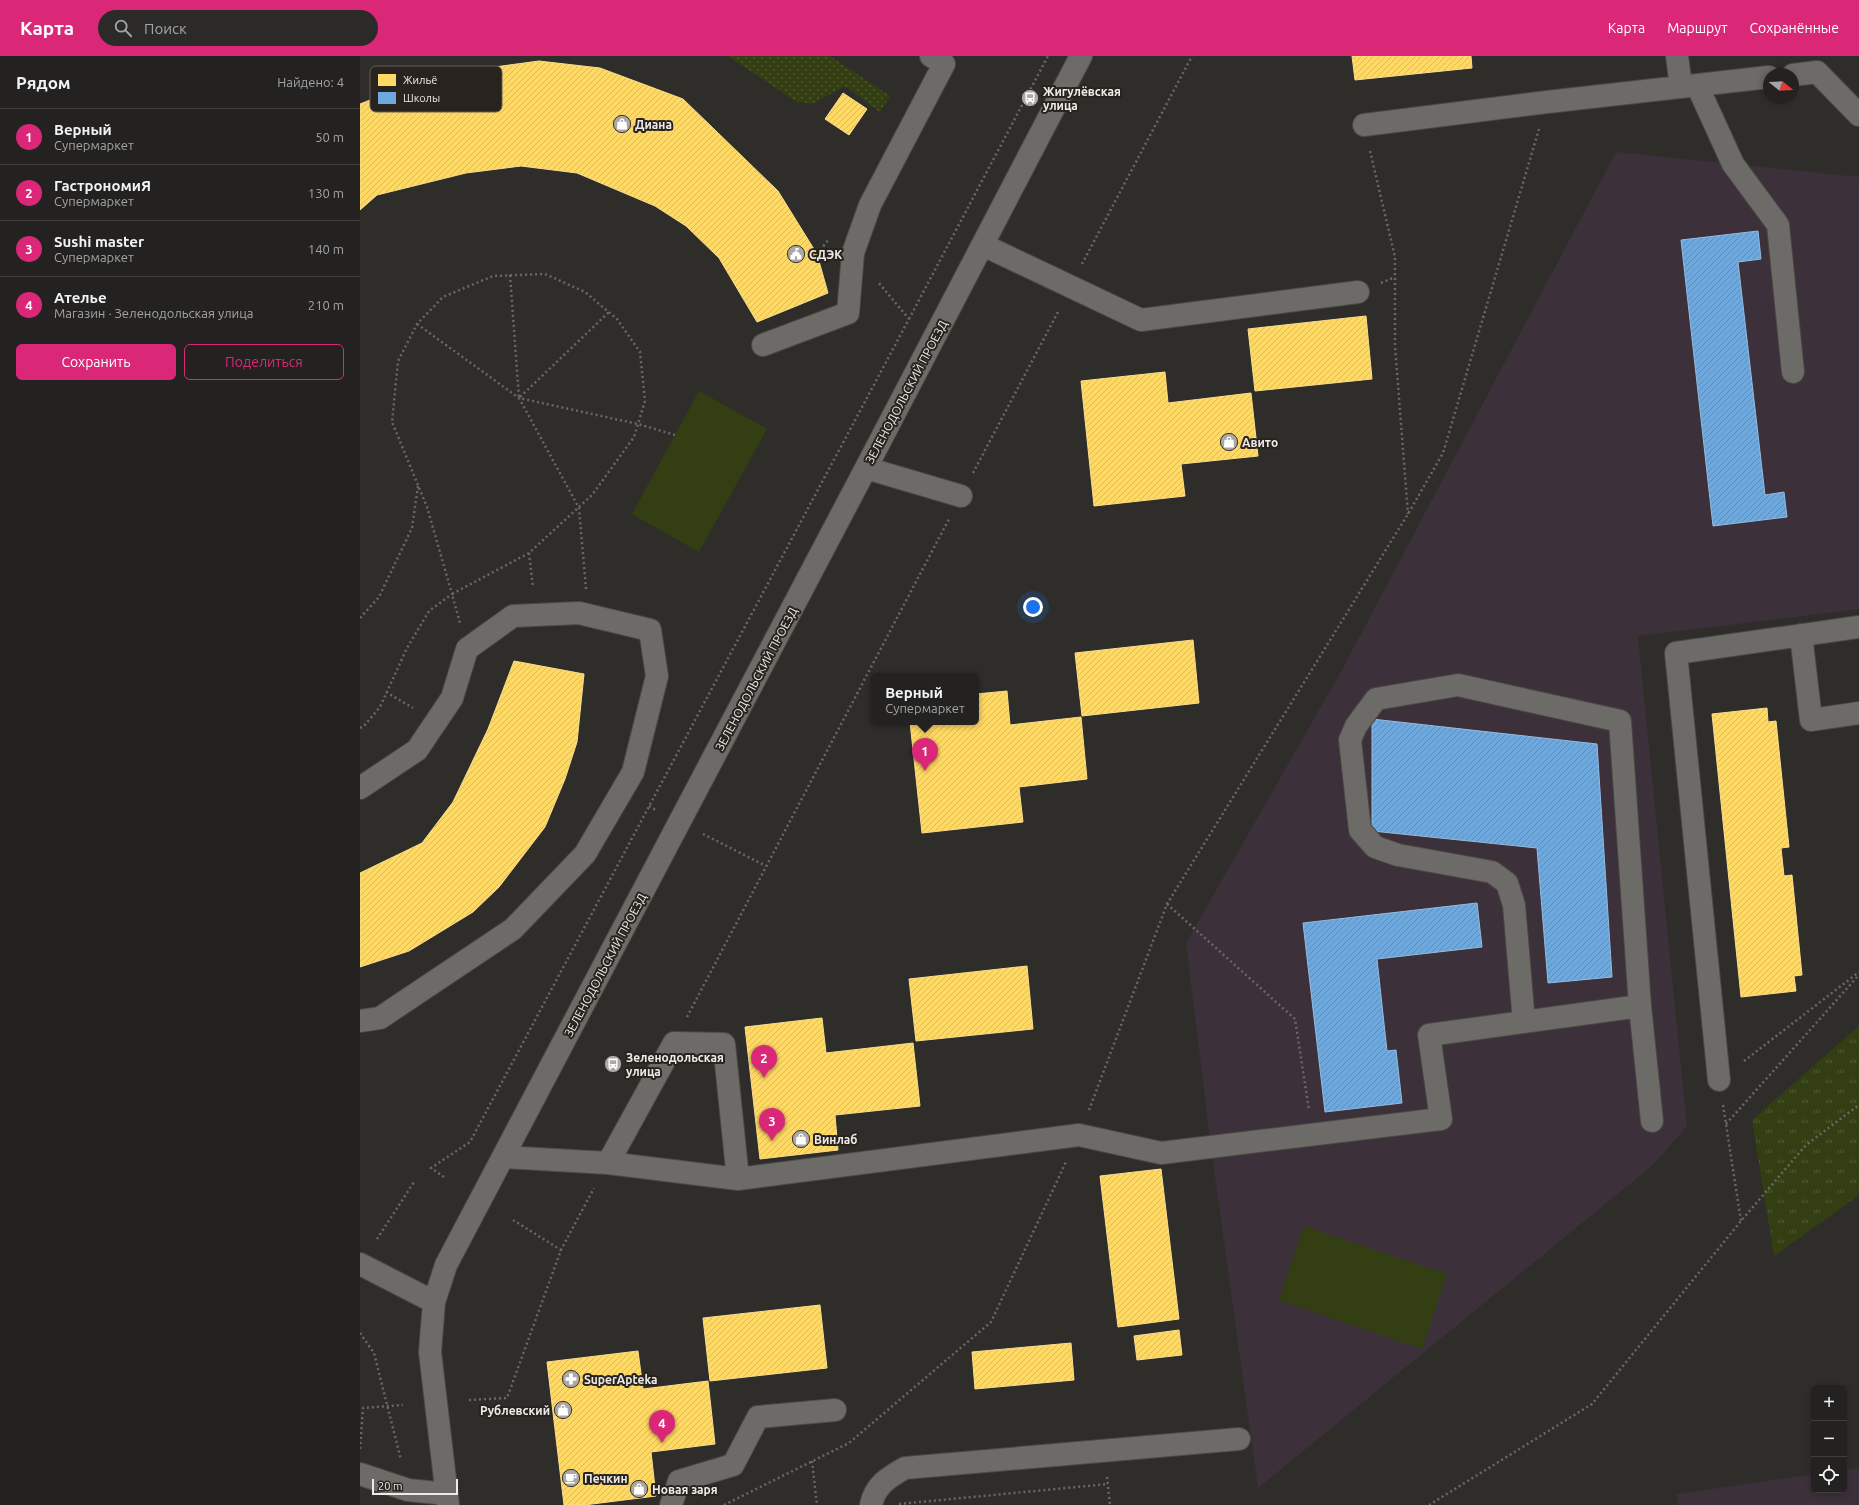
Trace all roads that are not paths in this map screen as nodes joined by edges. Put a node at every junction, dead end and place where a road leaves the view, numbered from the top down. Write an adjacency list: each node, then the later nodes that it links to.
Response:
1 (930, 56): 11 (street)
2 (1081, 56): 9 (street, ЗЕЛЕНОДОЛЬСКИЙ ПРОЕЗД)
3 (1677, 56): 6 (street)
4 (1799, 74): 7 (street)
5 (1763, 78): 6 (street)
6 (1689, 86): 8 (street); 12 (street)
7 (1859, 115)
8 (1364, 125)
9 (983, 245): 10 (street); 13 (street, ЗЕЛЕНОДОЛЬСКИЙ ПРОЕЗД)
10 (1358, 292)
11 (763, 345)
12 (1793, 372)
13 (866, 468): 14 (street); 24 (street, ЗЕЛЕНОДОЛЬСКИЙ ПРОЕЗД)
14 (961, 496)
15 (1859, 627): 16 (street)
16 (1801, 635): 17 (street); 22 (street)
17 (1859, 713)
18 (360, 788): 20 (street)
19 (1640, 1006): 21 (street); 21 (street); 23 (street)
20 (360, 1021)
21 (1524, 1022): 26 (street)
22 (1719, 1080)
23 (1652, 1121)
24 (504, 1157): 25 (street); 28 (street, ЗЕЛЕНОДОЛЬСКИЙ ПРОЕЗД)
25 (608, 1163): 26 (street); 26 (street)
26 (738, 1179)
27 (360, 1264): 28 (street)
28 (434, 1302): 32 (street)
29 (835, 1410): 33 (street)
30 (1239, 1439): 34 (street)
31 (360, 1474): 32 (street)
32 (448, 1499)
33 (671, 1505)
34 (871, 1505)

